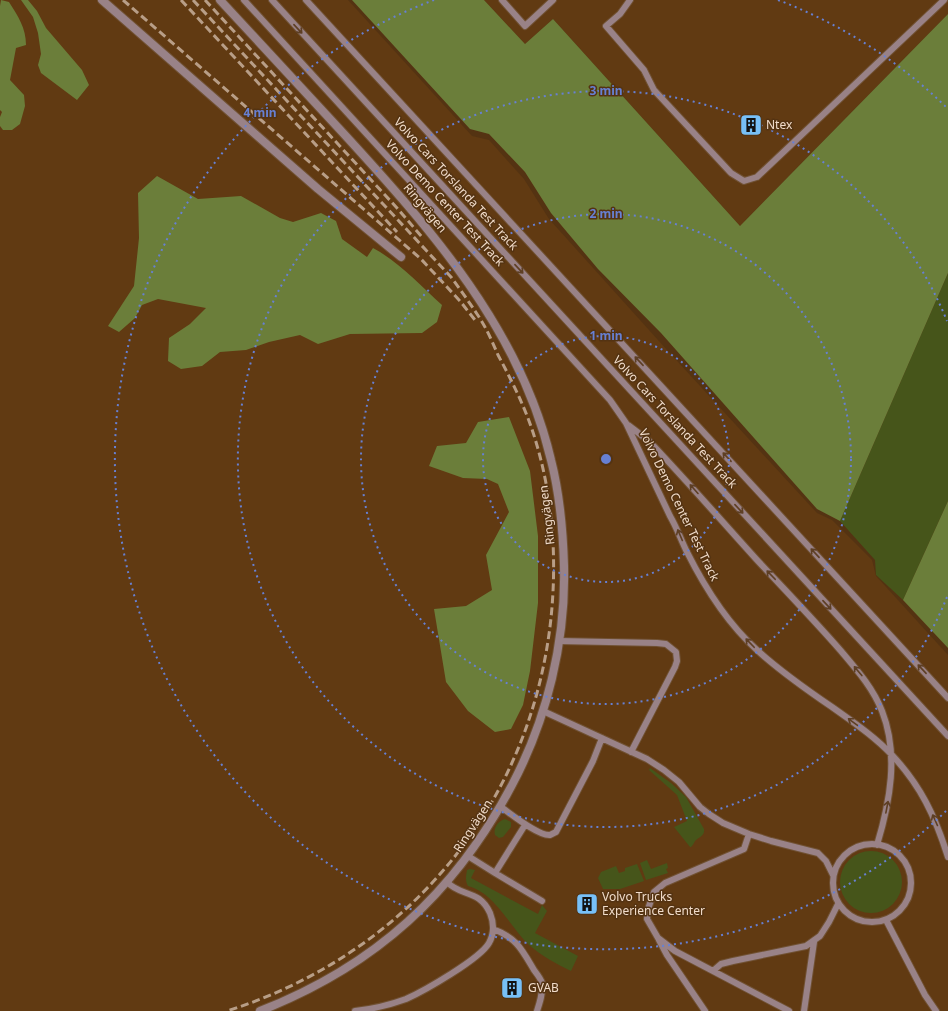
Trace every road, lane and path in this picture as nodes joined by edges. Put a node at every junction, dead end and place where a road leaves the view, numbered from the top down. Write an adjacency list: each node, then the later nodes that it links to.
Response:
1 (102, 0): 10 (street)
2 (220, 0): 12 (street, Ringvägen)
3 (244, 0): 11 (lane, Volvo Demo Center Test Track)
4 (272, 0): 15 (lane, Volvo Cars Torslanda Test Track, one-way to 15)
5 (306, 0): 13 (lane, Volvo Cars Torslanda Test Track, one-way to 5)
6 (502, 0): 7 (lane)
7 (553, 0)
8 (630, 0): 9 (lane)
9 (944, 0)
10 (401, 257)
11 (626, 423): 18 (lane, Volvo Demo Center Test Track, one-way to 11); 18 (lane, Volvo Demo Center Test Track, one-way to 11)
12 (559, 641): 14 (street, Ringvägen); 17 (lane)
13 (948, 698)
14 (543, 711): 16 (lane); 19 (street, Ringvägen)
15 (948, 736)
16 (602, 738): 17 (lane); 20 (lane)
17 (631, 752): 21 (lane)
18 (892, 754): 22 (lane, Volvo Demo Center Test Track, one-way to 18); 24 (lane, Volvo Demo Center Test Track, one-way to 18)
19 (501, 807): 20 (lane); 23 (street, Ringvägen)
20 (525, 825): 25 (lane)
21 (749, 834): 26 (lane); 32 (lane)
22 (877, 845): 26 (lane); 30 (lane)
23 (468, 856): 25 (lane); 27 (street, Ringvägen)
24 (948, 857)
25 (495, 873): 28 (lane)
26 (833, 875): 29 (lane)
27 (447, 882): 31 (lane); 35 (street, Ringvägen)
28 (542, 901)
29 (838, 904): 30 (lane); 33 (lane)
30 (886, 920): 41 (lane)
31 (493, 929): 36 (lane); 37 (lane)
32 (658, 938): 34 (lane); 38 (lane)
33 (814, 942): 34 (lane); 40 (lane)
34 (713, 971): 39 (lane)
35 (260, 1011)
36 (355, 1011)
37 (537, 1011)
38 (705, 1011)
39 (789, 1011)
40 (804, 1011)
41 (936, 1011)

